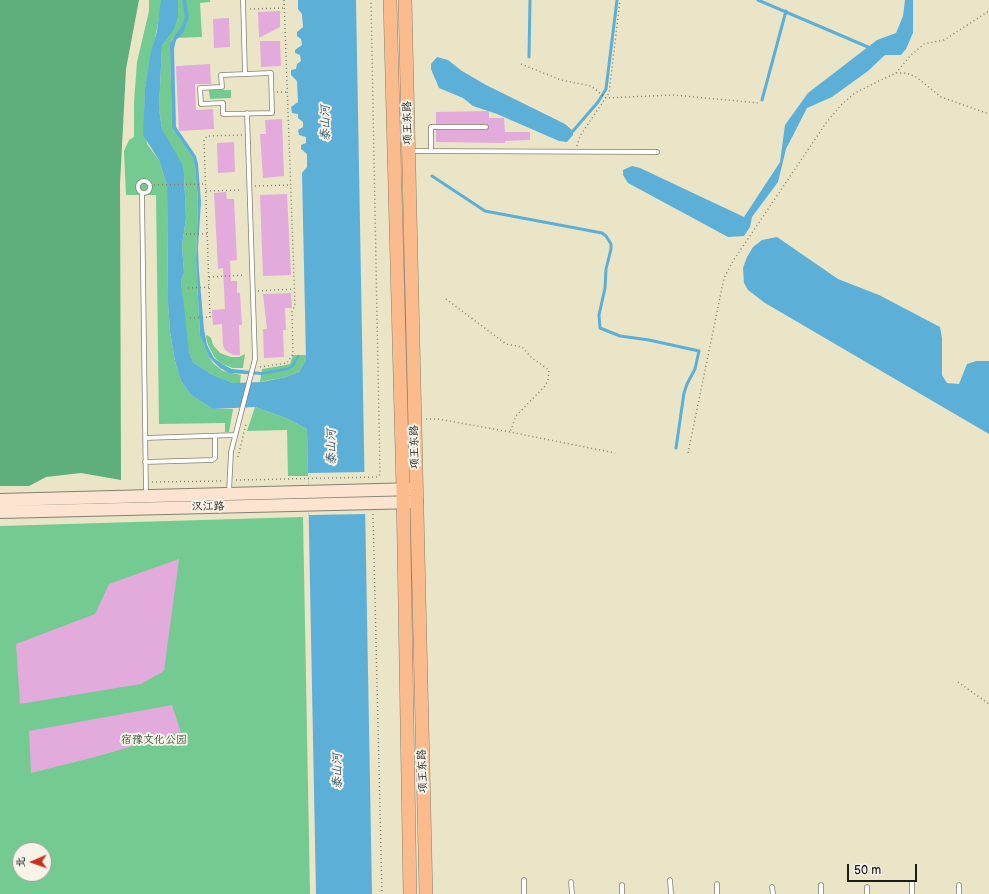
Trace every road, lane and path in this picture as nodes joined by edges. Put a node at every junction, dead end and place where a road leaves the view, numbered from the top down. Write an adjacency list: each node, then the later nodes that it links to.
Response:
1 (243, 0): 8 (lane)
2 (284, 0): 7 (path)
3 (371, 0): 53 (path)
4 (390, 0): 56 (main road, 项王东路)
5 (405, 0): 23 (main road, 项王东路)
6 (620, 0): 15 (path)
7 (284, 8): 8 (path); 14 (path)
8 (243, 9): 12 (lane)
9 (989, 11): 11 (path)
10 (521, 64): 15 (path)
11 (896, 73): 18 (path); 50 (path)
12 (245, 74): 13 (lane); 17 (lane)
13 (271, 92): 14 (path); 17 (lane)
14 (287, 92): 29 (path)
15 (606, 98): 16 (path); 25 (path)
16 (759, 103)
17 (247, 114): 20 (lane)
18 (989, 114)
19 (486, 127): 24 (lane)
20 (247, 134): 21 (path); 30 (lane)
21 (242, 135): 22 (path); 27 (path)
22 (242, 142)
23 (409, 150): 24 (lane); 44 (main road, 项王东路)
24 (431, 151): 25 (lane)
25 (575, 151): 26 (lane)
26 (657, 152)
27 (206, 184): 28 (path); 31 (path)
28 (150, 185): 32 (lane); 32 (lane)
29 (291, 185): 30 (path); 39 (path)
30 (249, 188): 31 (path); 35 (lane)
31 (206, 191): 34 (path)
32 (142, 193): 48 (lane)
33 (186, 234): 34 (path)
34 (208, 234): 36 (path)
35 (252, 275): 36 (path); 40 (lane)
36 (209, 277): 37 (path)
37 (209, 287): 38 (path); 42 (path)
38 (188, 288)
39 (294, 290): 40 (path); 43 (path)
40 (253, 291): 46 (lane)
41 (446, 299): 45 (path)
42 (190, 318)
43 (260, 367)
44 (414, 419): 45 (path); 55 (main road, 项王东路)
45 (510, 432): 49 (path)
46 (235, 435): 47 (lane); 57 (lane)
47 (216, 436): 48 (lane); 51 (lane)
48 (145, 438): 51 (lane)
49 (615, 453)
50 (688, 453)
51 (145, 462): 58 (lane)
52 (225, 474): 54 (path)
53 (298, 479)
54 (225, 481)
55 (416, 488): 56 (street, 汉江路); 61 (main road, 项王东路)
56 (403, 489): 57 (street, 汉江路); 60 (main road, 项王东路)
57 (229, 494): 58 (street, 汉江路)
58 (146, 496): 59 (street, 汉江路)
59 (0, 500)
60 (403, 502): 61 (street, 汉江路); 62 (street, 汉江路); 77 (main road, 项王东路)
61 (416, 502): 78 (main road, 项王东路)
62 (372, 508): 63 (street, 汉江路); 76 (path)
63 (0, 512)
64 (958, 682): 65 (path)
65 (989, 704)
66 (524, 880): 79 (lane)
67 (670, 880): 82 (lane)
68 (571, 882): 80 (lane)
69 (912, 883): 87 (lane)
70 (717, 884): 83 (lane)
71 (622, 885): 81 (lane)
72 (821, 885): 85 (lane)
73 (959, 885): 88 (lane)
74 (772, 887): 84 (lane)
75 (867, 888): 86 (lane)
76 (382, 894)
77 (410, 894)
78 (426, 894)
79 (524, 894)
80 (572, 894)
81 (622, 894)
82 (671, 894)
83 (717, 894)
84 (773, 894)
85 (821, 894)
86 (867, 894)
87 (912, 894)
88 (959, 894)

